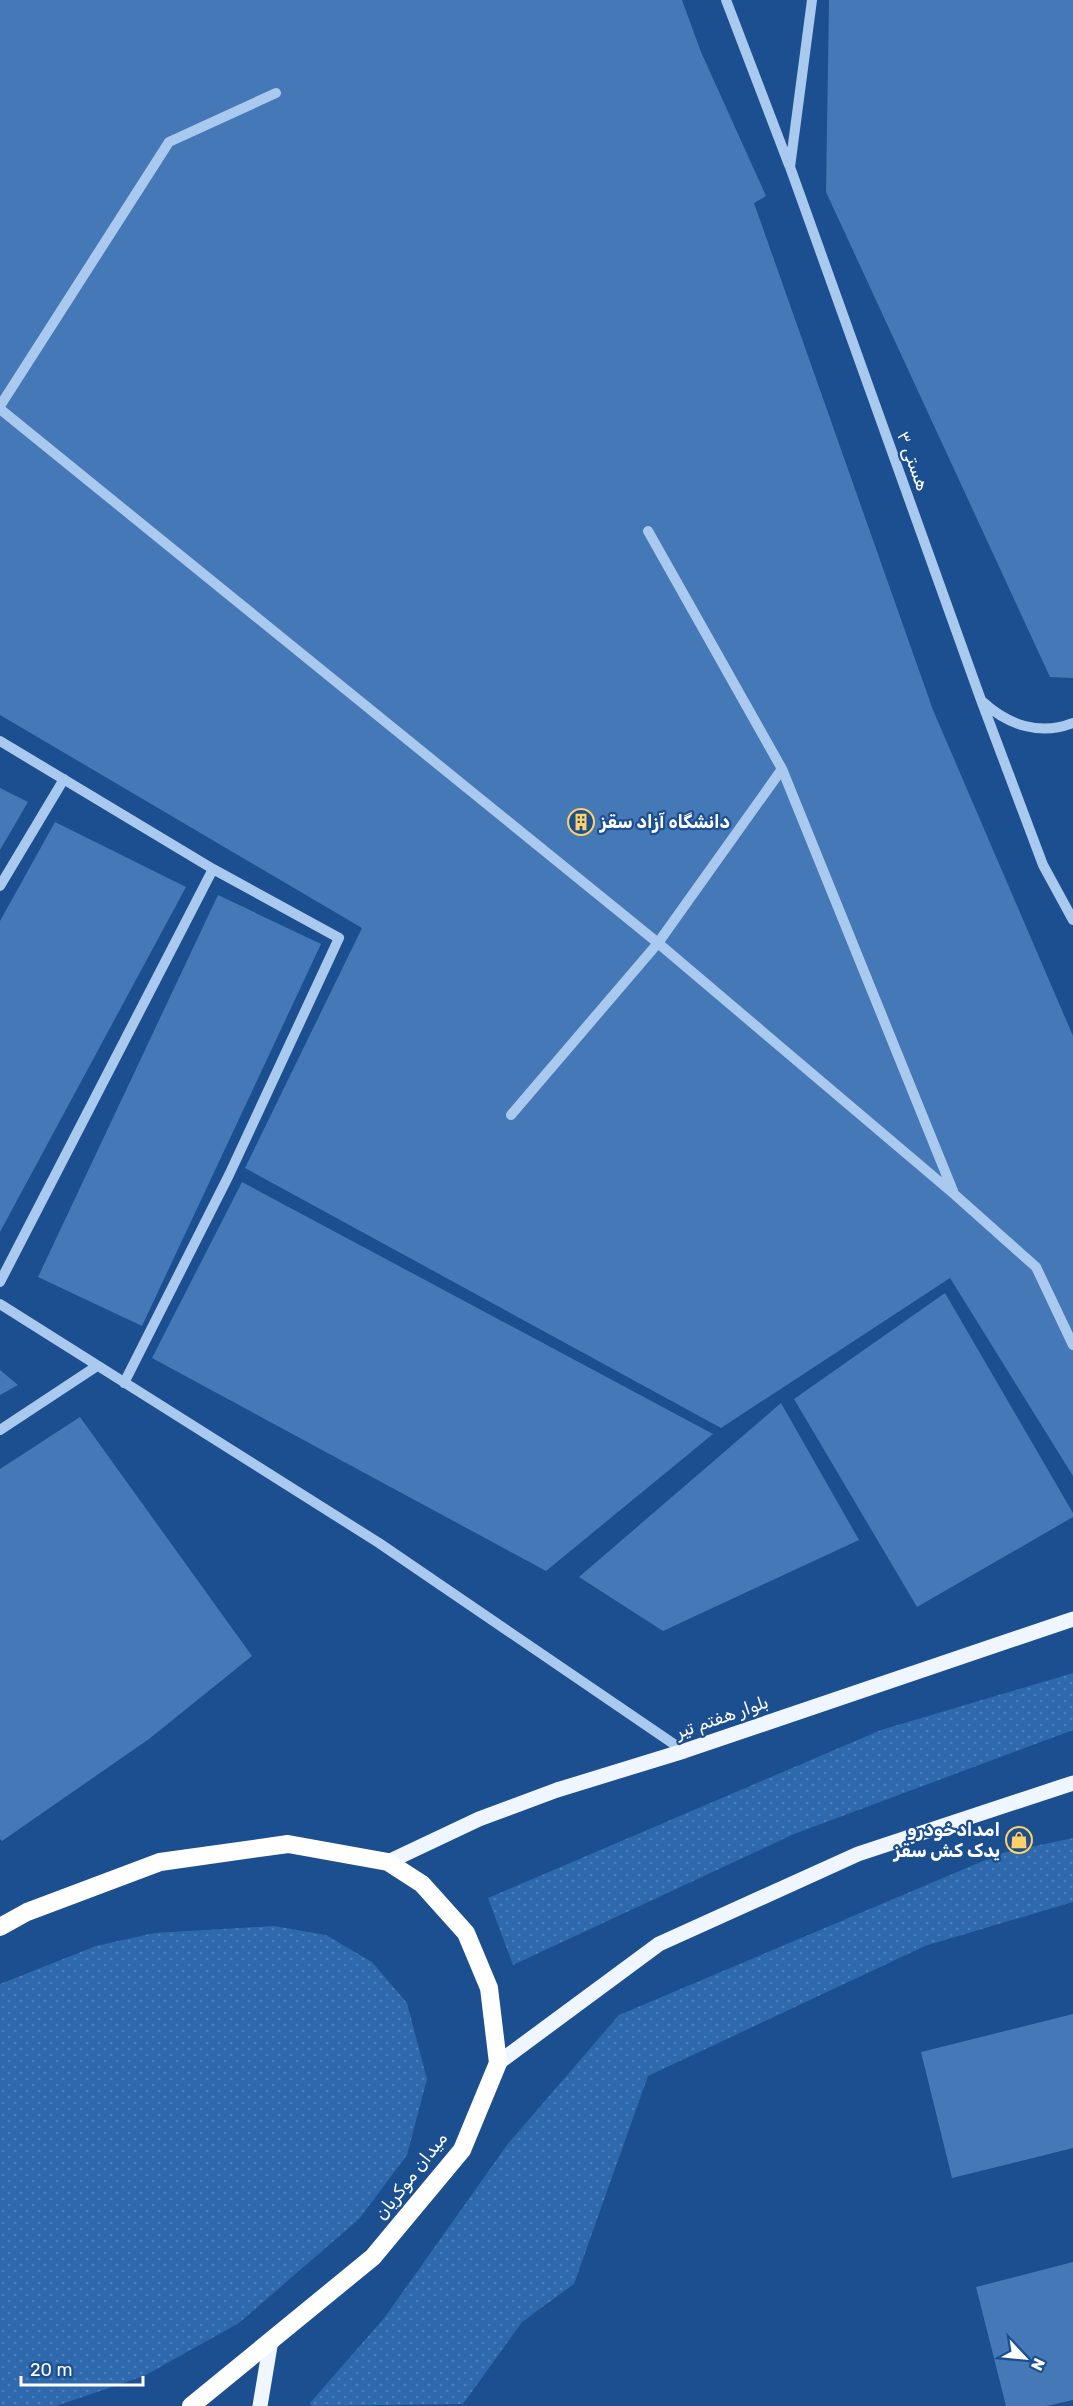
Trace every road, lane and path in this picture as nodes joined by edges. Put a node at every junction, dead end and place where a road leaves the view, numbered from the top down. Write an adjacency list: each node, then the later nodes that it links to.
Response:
1 (726, 0): 4 (street)
2 (812, 0): 4 (street, هستی ۳)
3 (276, 93): 5 (street)
4 (790, 167): 7 (street, هستی ۳)
5 (0, 408): 15 (street)
6 (648, 531): 10 (street)
7 (981, 700): 8 (street); 14 (street, هستی ۳)
8 (1073, 723)
9 (0, 741): 11 (street)
10 (782, 769): 15 (street); 17 (street)
11 (64, 779): 12 (street); 13 (street)
12 (213, 869): 18 (street); 22 (street)
13 (0, 886)
14 (1073, 920)
15 (658, 943): 16 (street); 17 (street)
16 (511, 1115)
17 (954, 1194): 20 (street)
18 (0, 1282)
19 (0, 1304): 21 (street)
20 (1073, 1345)
21 (97, 1366): 22 (street); 23 (street)
22 (124, 1383): 25 (street)
23 (0, 1430)
24 (1073, 1619): 25 (main road, بلوار هفتم تیر)
25 (684, 1751): 27 (main road, بلوار هفتم تیر)
26 (1073, 1783): 29 (main road)
27 (388, 1862): 28 (highway, میدان موکریان); 29 (highway, میدان موکریان)
28 (0, 1927)
29 (498, 2063): 30 (highway, میدان موکریان)
30 (271, 2340): 31 (highway, میدان موکریان); 32 (main road)
31 (191, 2406)
32 (261, 2406)

